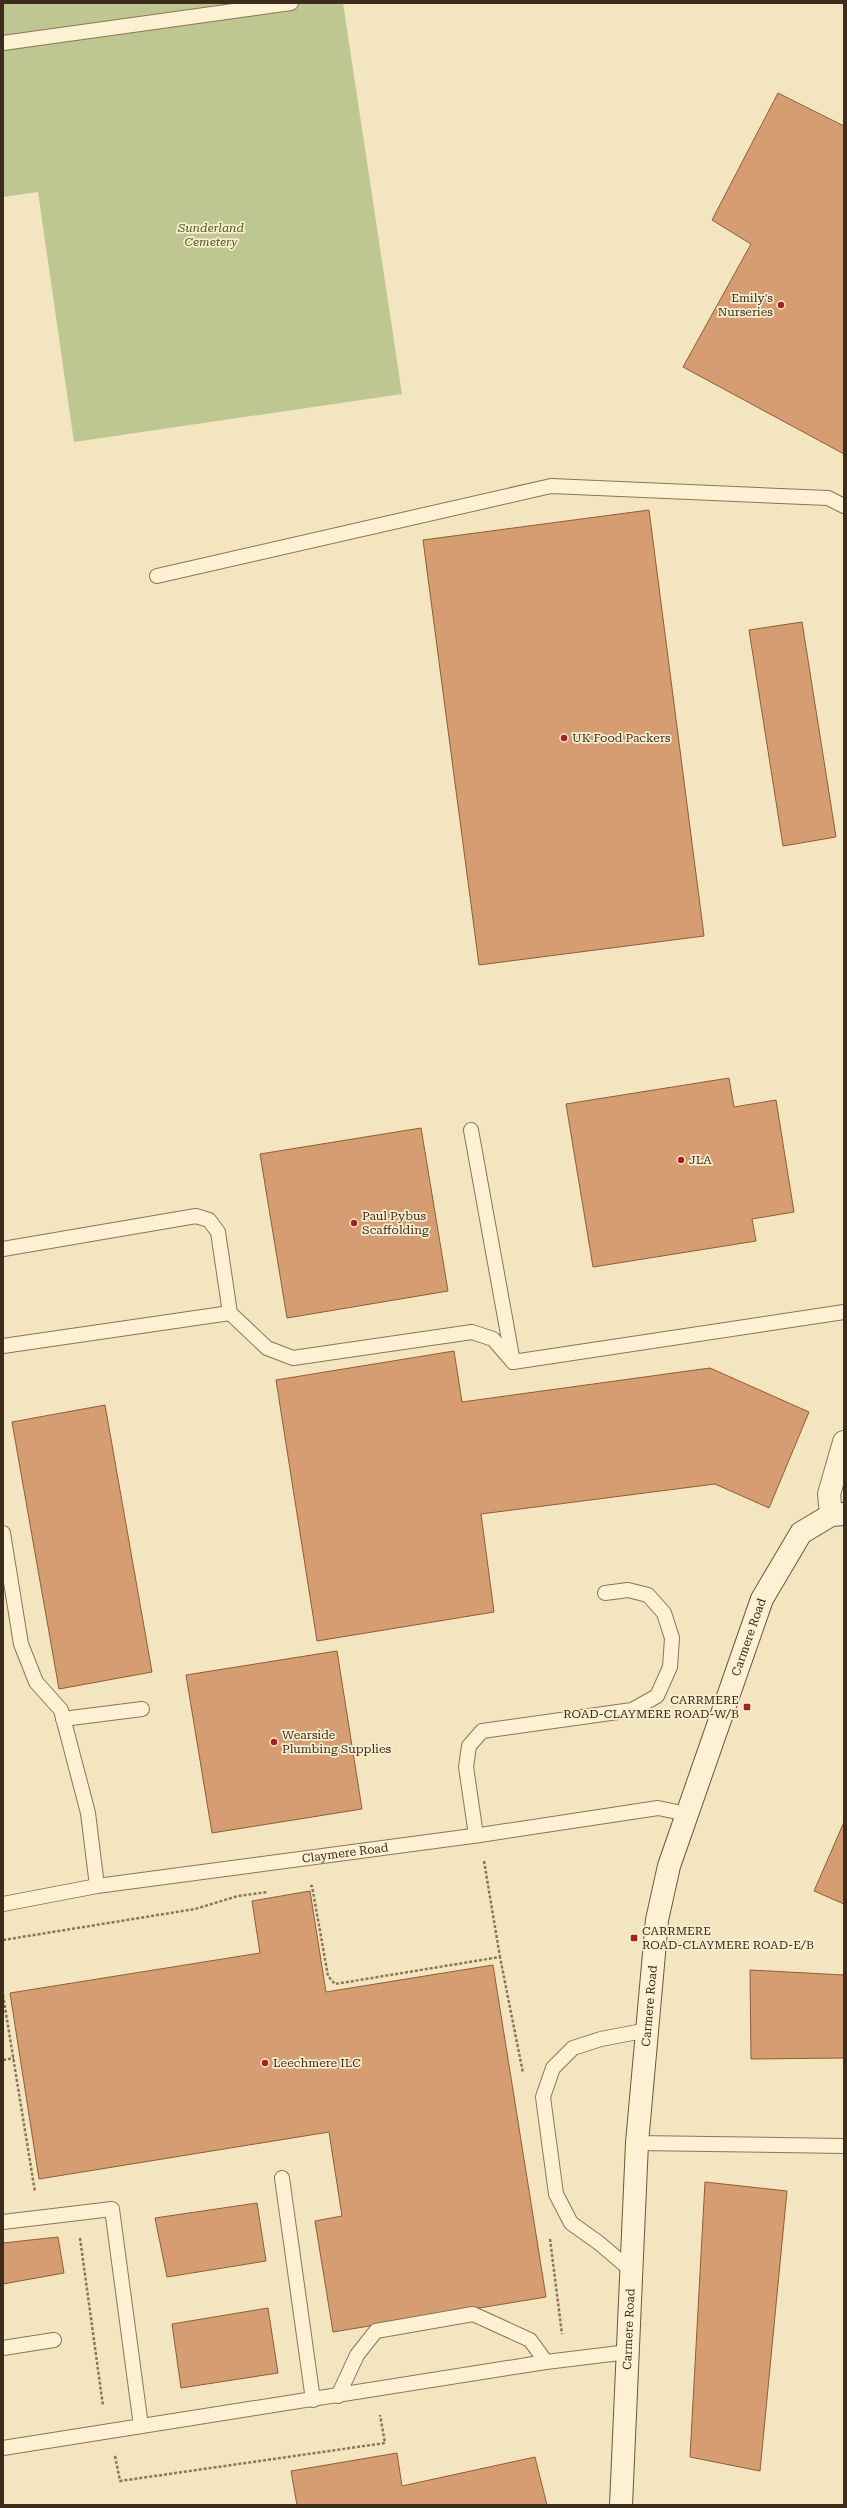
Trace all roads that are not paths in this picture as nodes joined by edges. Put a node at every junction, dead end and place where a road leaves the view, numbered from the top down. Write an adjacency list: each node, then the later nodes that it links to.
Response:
1 (291, 3): 2 (lane)
2 (3, 43)
3 (844, 506): 4 (lane)
4 (157, 576)
5 (471, 1130): 10 (lane)
6 (3, 1249): 7 (lane)
7 (230, 1312): 9 (lane); 10 (lane)
8 (844, 1312): 10 (lane)
9 (3, 1346)
10 (513, 1362)
11 (844, 1442): 12 (street)
12 (838, 1515): 17 (street, Carmere Road)
13 (3, 1532): 16 (lane)
14 (604, 1593): 18 (lane)
15 (142, 1709): 16 (lane)
16 (63, 1719): 19 (lane)
17 (687, 1814): 18 (lane, Claymere Road); 21 (street, Carmere Road)
18 (478, 1835): 19 (lane, Claymere Road)
19 (97, 1886): 20 (lane, Claymere Road)
20 (3, 1904)
21 (648, 2030): 22 (street, Carmere Road); 26 (lane)
22 (637, 2143): 23 (lane); 26 (street, Carmere Road)
23 (844, 2146)
24 (282, 2178): 32 (lane)
25 (3, 2222): 33 (lane)
26 (632, 2271): 29 (street, Carmere Road)
27 (54, 2340): 28 (lane)
28 (3, 2348)
29 (628, 2352): 30 (lane); 35 (street, Carmere Road)
30 (546, 2362): 31 (lane); 31 (lane)
31 (338, 2396): 32 (lane)
32 (312, 2400): 33 (lane)
33 (141, 2426): 34 (lane)
34 (3, 2448)
35 (622, 2505)

